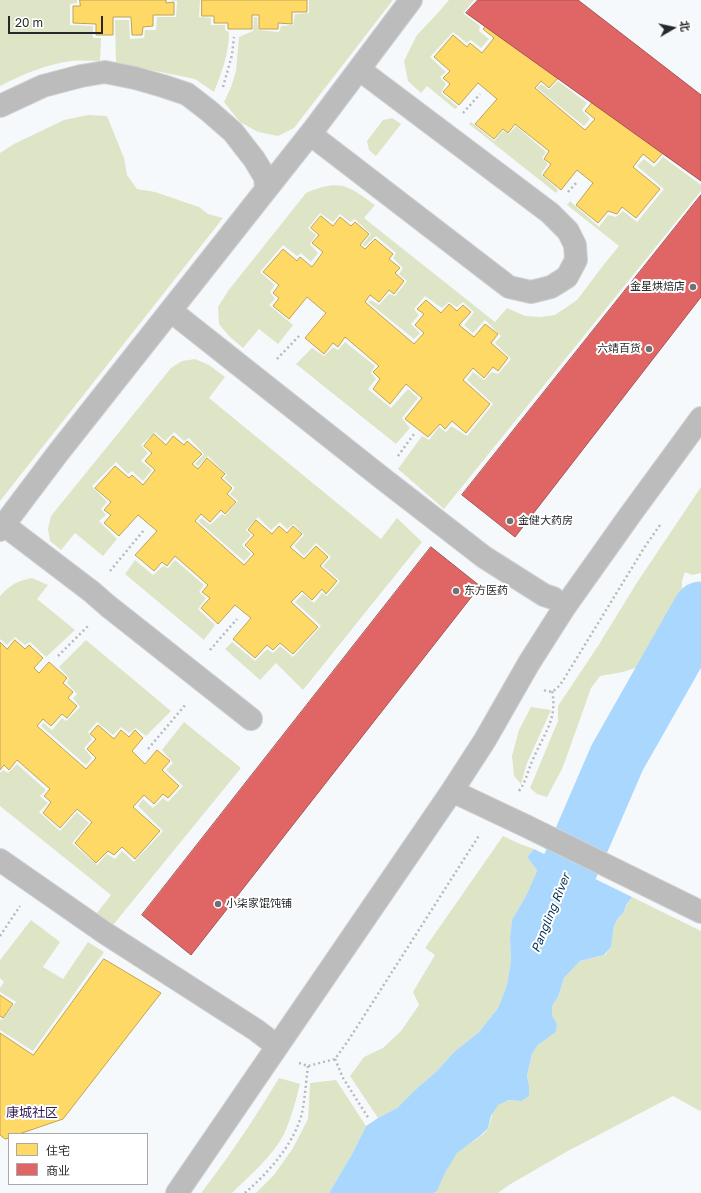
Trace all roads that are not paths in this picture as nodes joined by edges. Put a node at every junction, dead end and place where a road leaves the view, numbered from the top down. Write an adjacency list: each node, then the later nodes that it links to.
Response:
1 (411, 0): 2 (street)
2 (360, 70): 4 (street); 4 (street)
3 (0, 106): 5 (street)
4 (310, 134): 5 (street)
5 (266, 189): 6 (street)
6 (171, 311): 8 (street); 9 (street)
7 (701, 418): 11 (street)
8 (2, 528): 10 (street)
9 (553, 598)
10 (250, 718)
11 (452, 791): 13 (street); 14 (street)
12 (0, 860): 14 (street)
13 (701, 912)
14 (277, 1046): 15 (street)
15 (177, 1193)

